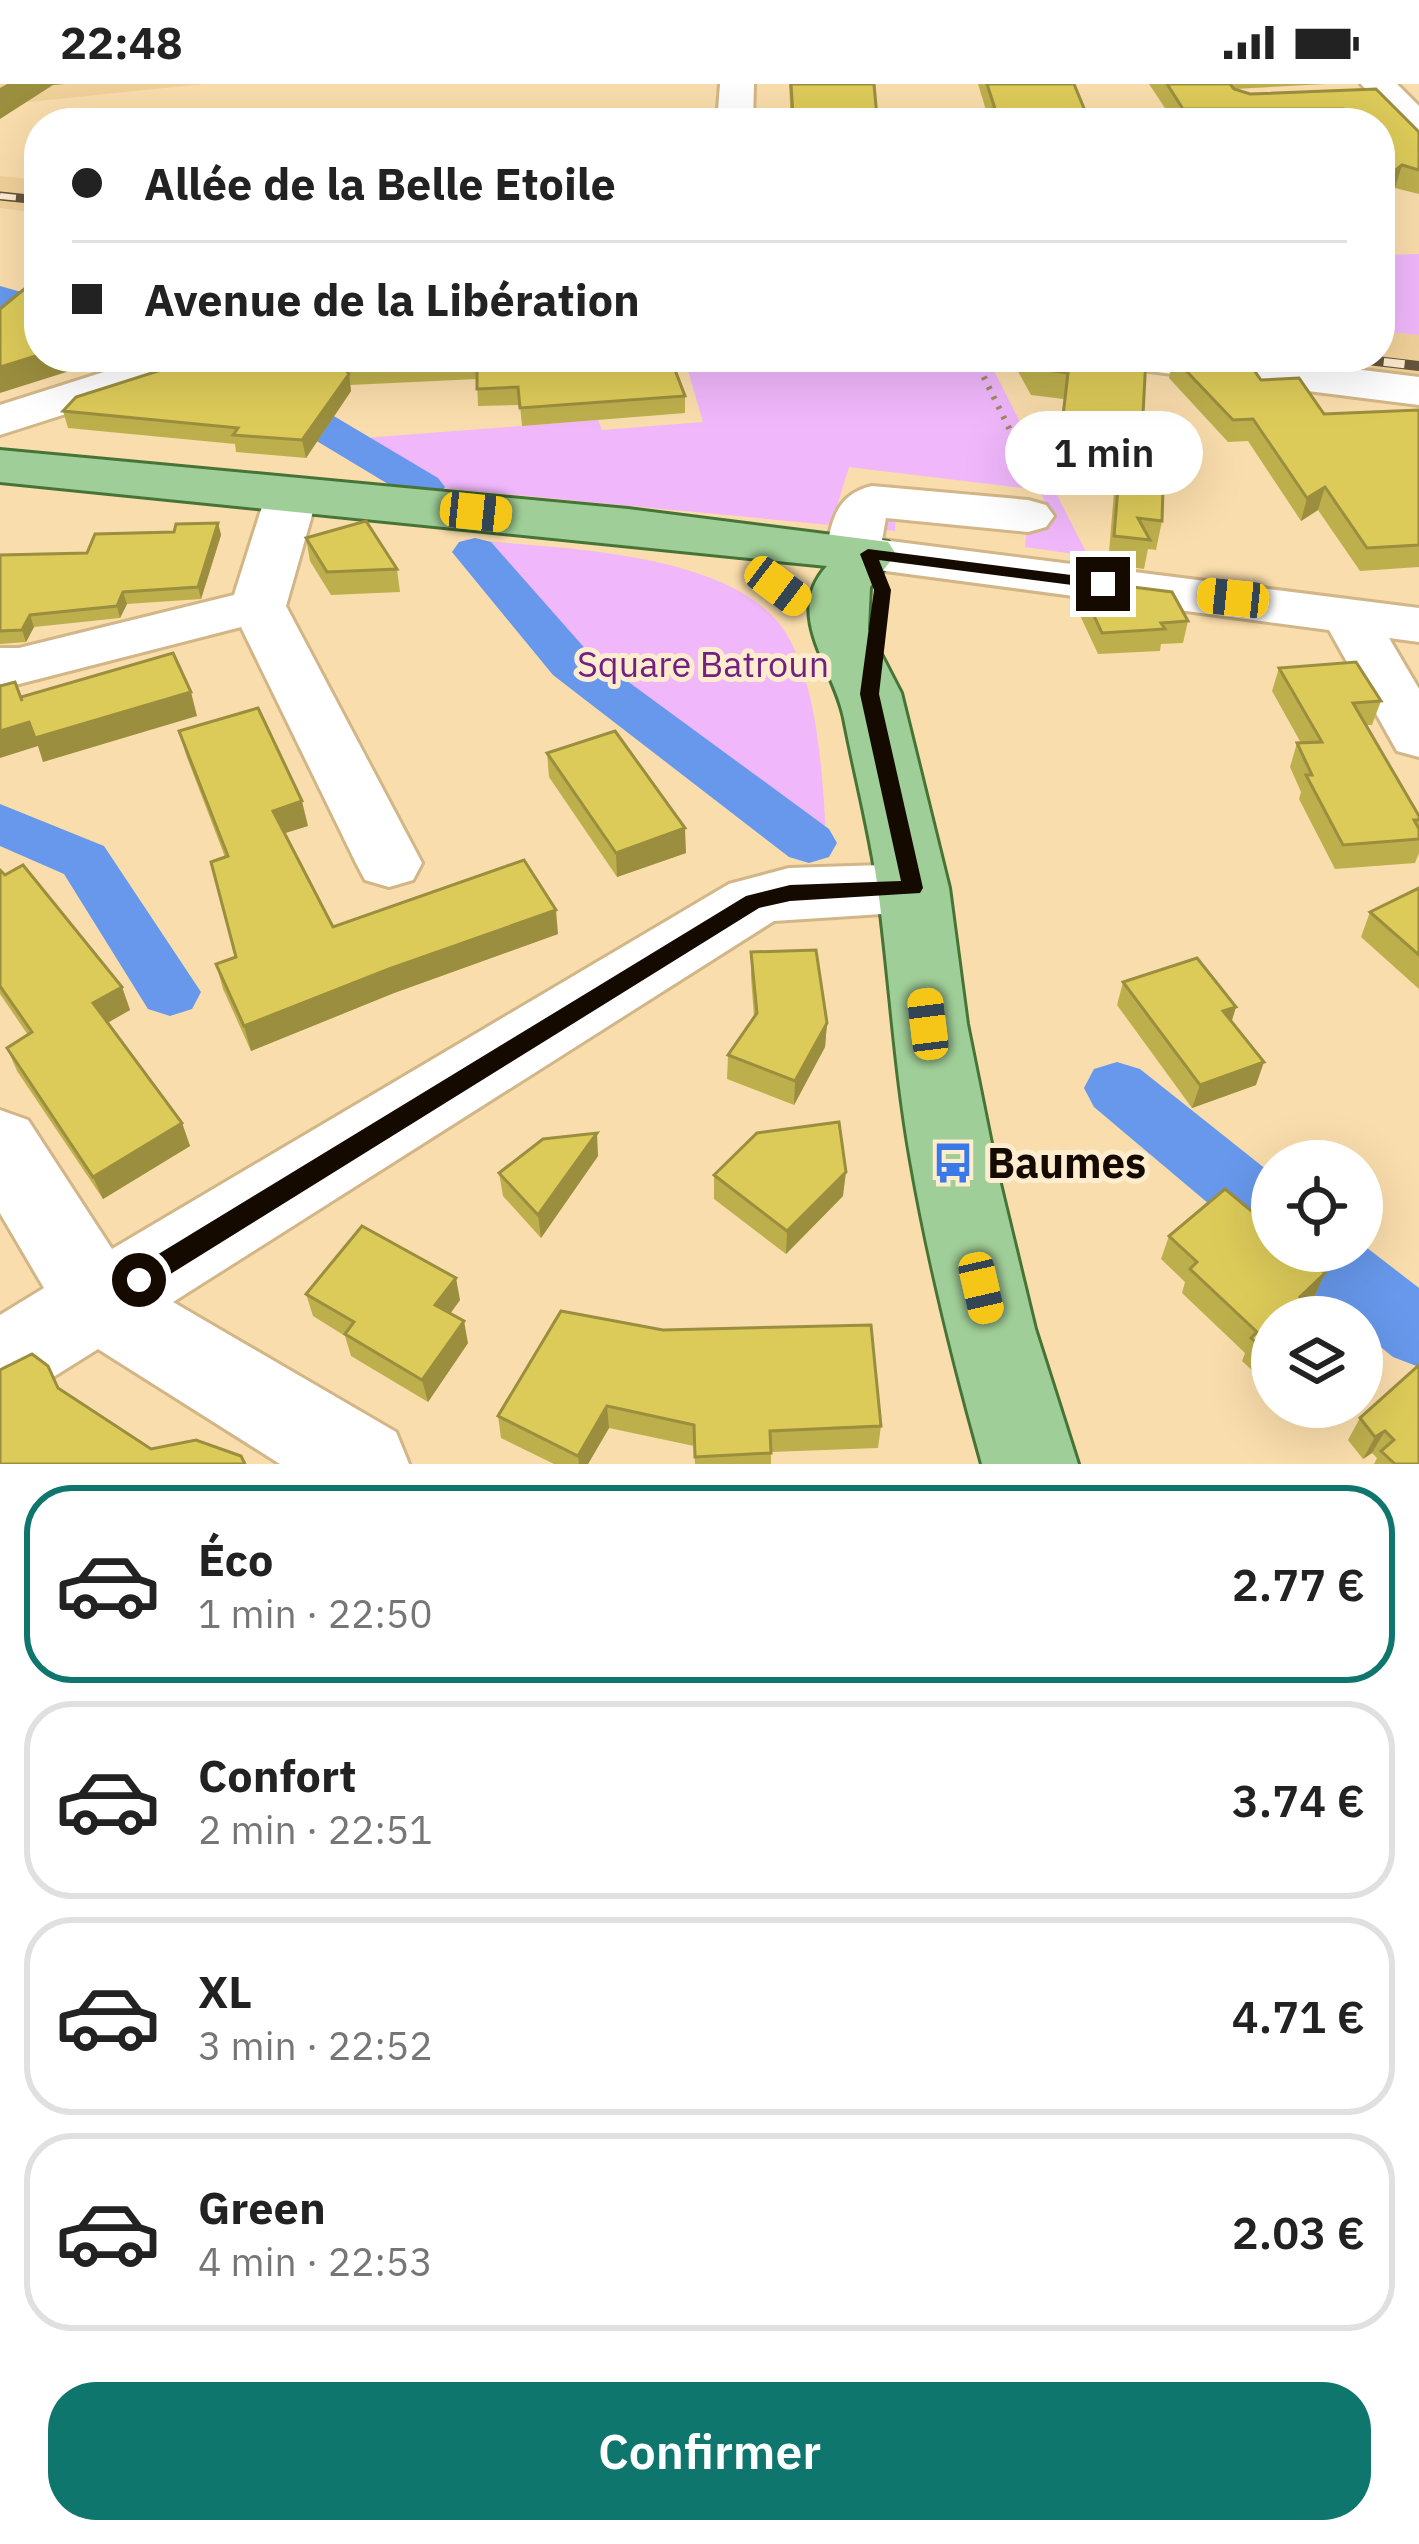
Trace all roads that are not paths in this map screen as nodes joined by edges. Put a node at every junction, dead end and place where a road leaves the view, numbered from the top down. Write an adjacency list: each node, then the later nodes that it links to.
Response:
1 (151, 372): 4 (street)
2 (1268, 372): 3 (street)
3 (1419, 391)
4 (0, 421)
5 (0, 466): 6 (main road)
6 (292, 494): 8 (main road); 10 (street)
7 (1028, 516): 9 (street)
8 (628, 526): 9 (main road); 13 (main road)
9 (860, 553): 11 (street); 13 (main road); 15 (main road)
10 (258, 606): 14 (street); 17 (street)
11 (1353, 615): 12 (street); 16 (street)
12 (1419, 625)
13 (838, 628): 15 (main road)
14 (0, 666)
15 (869, 694): 18 (main road)
16 (1419, 737)
17 (389, 862)
18 (913, 888): 20 (street); 23 (main road)
19 (0, 1143): 20 (street)
20 (100, 1304): 21 (street); 22 (street)
21 (0, 1362)
22 (363, 1464)
23 (1030, 1464)

